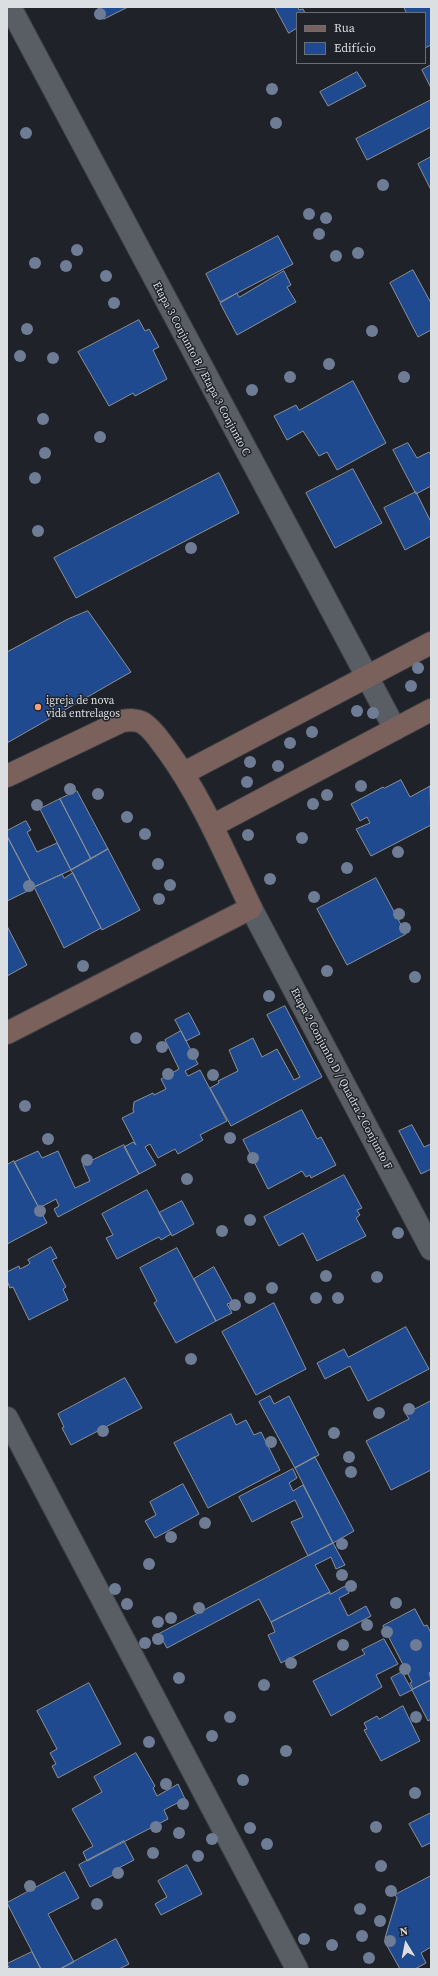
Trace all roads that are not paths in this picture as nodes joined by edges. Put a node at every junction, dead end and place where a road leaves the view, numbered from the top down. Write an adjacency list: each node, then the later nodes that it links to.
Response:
1 (10, 7): 3 (street, Etapa 3 Conjunto B / Etapa 3 Conjunto C)
2 (431, 643): 3 (street)
3 (366, 676): 5 (street, Etapa 3 Conjunto B / Etapa 3 Conjunto C); 6 (street)
4 (431, 710): 5 (street)
5 (395, 729): 8 (street)
6 (184, 773): 7 (street); 8 (street)
7 (7, 776)
8 (212, 826): 9 (street)
9 (251, 908): 10 (street); 11 (street, Etapa 2 Conjunto D / Quadra 2 Conjunto F)
10 (7, 1033)
11 (431, 1249)
12 (7, 1418): 13 (street)
13 (297, 1969)

